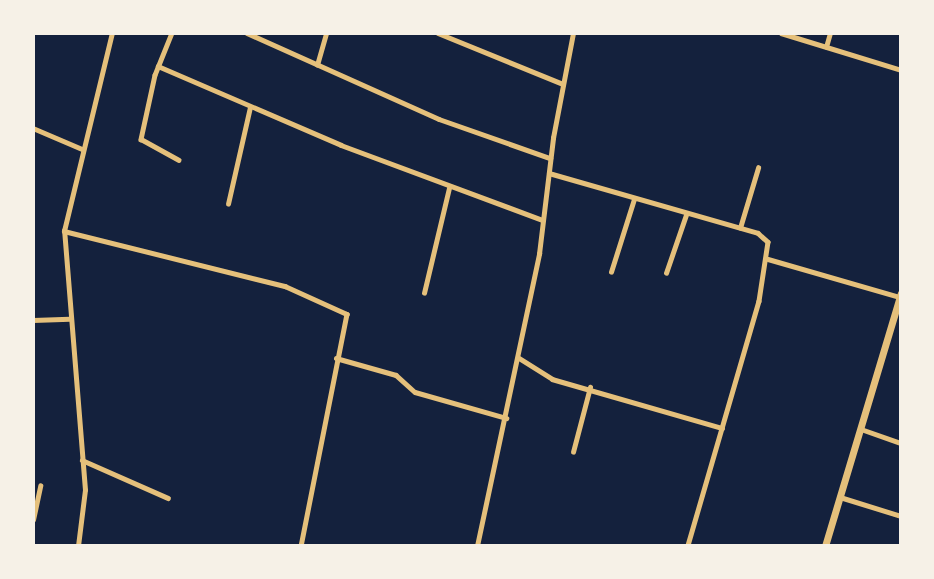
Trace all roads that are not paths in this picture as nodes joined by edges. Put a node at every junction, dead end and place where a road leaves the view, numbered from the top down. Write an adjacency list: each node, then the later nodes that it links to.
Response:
1 (112, 33): 16 (street)
2 (172, 33): 11 (street)
3 (247, 33): 10 (street)
4 (326, 33): 10 (street)
5 (438, 33): 13 (street)
6 (573, 33): 13 (street)
7 (781, 33): 9 (street)
8 (830, 33): 9 (street)
9 (826, 47): 12 (street)
10 (317, 65): 17 (street)
11 (158, 66): 14 (street); 18 (street)
12 (901, 70)
13 (563, 84): 17 (street)
14 (250, 107): 21 (street); 23 (street)
15 (33, 128): 16 (street)
16 (82, 149): 27 (street)
17 (550, 158): 20 (street)
18 (179, 160)
19 (758, 168): 26 (street)
20 (549, 173): 22 (street); 25 (street)
21 (449, 188): 25 (street); 31 (street)
22 (634, 199): 24 (street); 29 (street)
23 (228, 204)
24 (686, 215): 26 (street); 30 (street)
25 (543, 220): 36 (street)
26 (740, 228): 28 (street)
27 (64, 231): 33 (street); 35 (street)
28 (768, 259): 32 (street); 39 (street)
29 (611, 272)
30 (666, 273)
31 (424, 293)
32 (900, 295): 40 (highway)
33 (69, 319): 34 (street); 43 (street)
34 (33, 320)
35 (336, 358): 38 (street); 50 (street)
36 (519, 358): 37 (street); 38 (street)
37 (590, 387): 39 (street); 42 (street)
38 (506, 418): 51 (street)
39 (722, 428): 52 (street)
40 (861, 429): 41 (street); 45 (highway)
41 (901, 443)
42 (573, 452)
43 (82, 460): 46 (street); 49 (street)
44 (40, 486): 48 (street)
45 (840, 497): 47 (street); 53 (highway)
46 (168, 498)
47 (901, 516)
48 (33, 520)
49 (78, 546)
50 (301, 546)
51 (477, 546)
52 (688, 546)
53 (825, 546)

